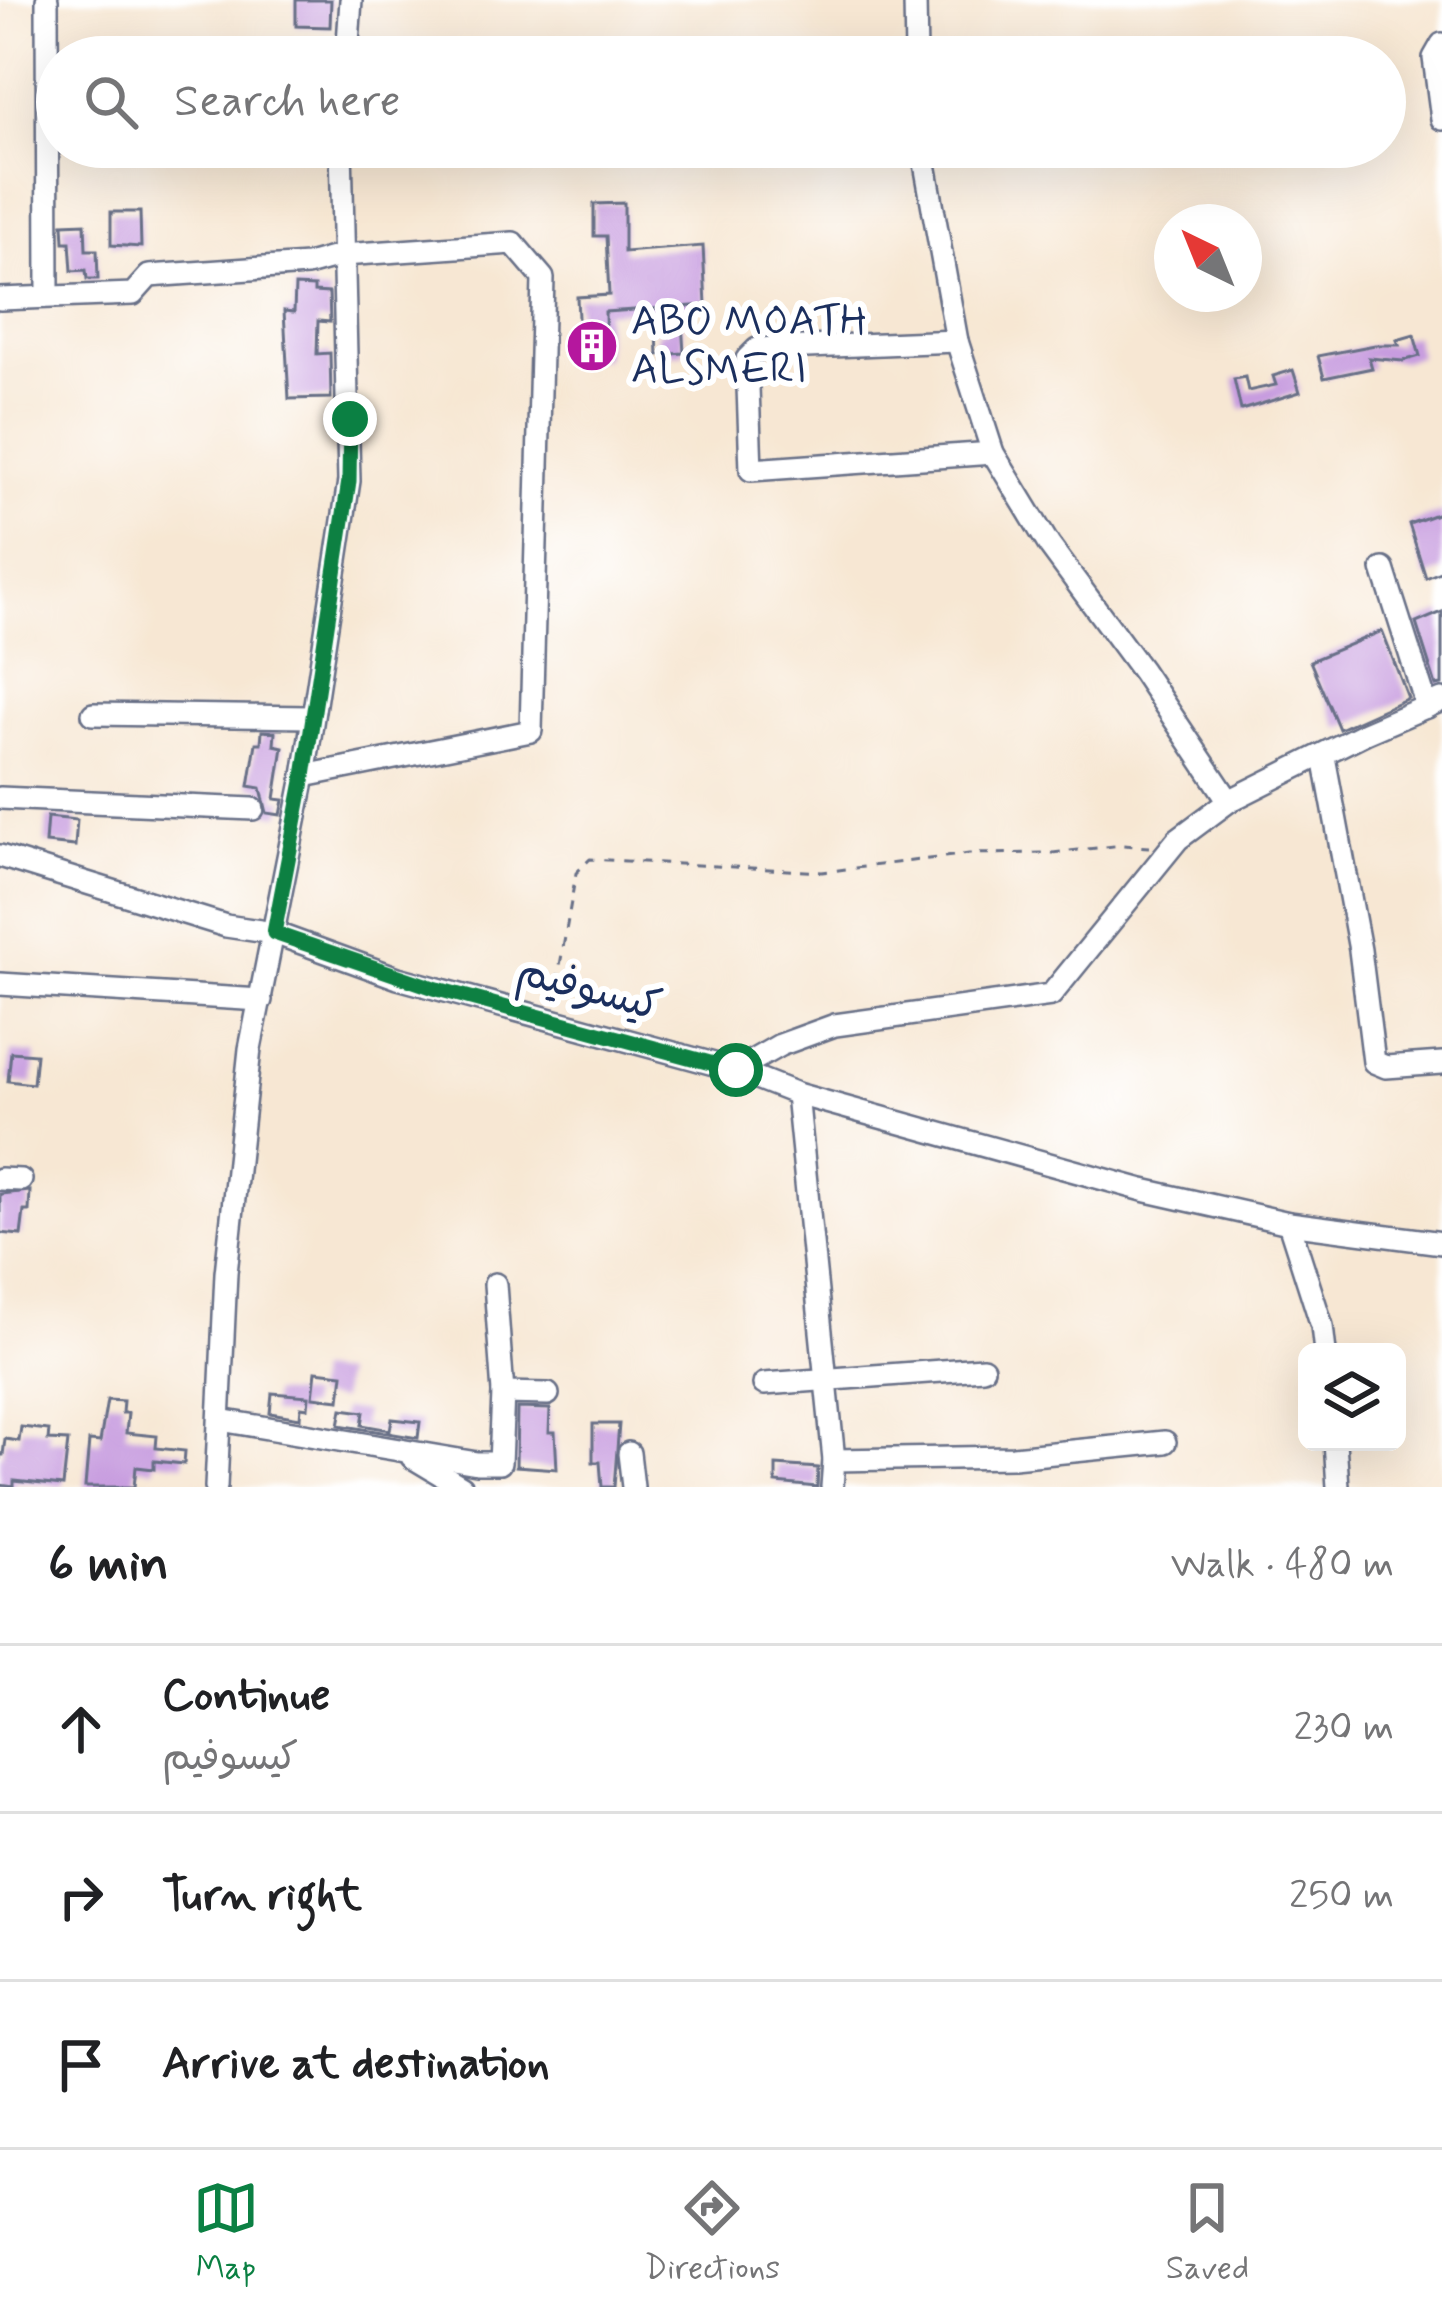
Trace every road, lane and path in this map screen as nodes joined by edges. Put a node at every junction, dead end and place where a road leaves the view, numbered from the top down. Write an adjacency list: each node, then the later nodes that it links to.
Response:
1 (46, 0): 4 (street)
2 (351, 0): 5 (street)
3 (915, 0): 6 (street)
4 (46, 36)
5 (348, 36)
6 (916, 36)
7 (1442, 44): 8 (street)
8 (1442, 118)
9 (47, 168): 13 (street)
10 (341, 168): 12 (street)
11 (926, 168): 15 (street)
12 (343, 255): 13 (street); 20 (street); 22 (street)
13 (48, 295): 14 (street)
14 (0, 299)
15 (957, 341): 16 (street); 16 (street)
16 (993, 453): 24 (street)
17 (1383, 569): 18 (street)
18 (1435, 704): 21 (street)
19 (93, 715): 20 (street)
20 (310, 717): 22 (street)
21 (1324, 757): 24 (street); 32 (street)
22 (304, 776): 28 (street)
23 (0, 798): 25 (street)
24 (1229, 801): 26 (street)
25 (253, 809)
26 (1170, 849): 31 (path); 33 (street)
27 (0, 856): 28 (street, كيسوفيم)
28 (274, 933): 30 (street); 31 (street, كيسوفيم)
29 (0, 984): 30 (street)
30 (261, 1000): 44 (street)
31 (550, 1020): 33 (street, كيسوفيم)
32 (1442, 1063)
33 (736, 1070): 34 (street, كيسوفيم)
34 (797, 1094): 35 (street, كيسوفيم); 40 (street)
35 (1289, 1223): 36 (street, كيسوفيم); 38 (street)
36 (1442, 1243)
37 (495, 1284): 42 (street)
38 (1324, 1343)
39 (983, 1368): 40 (street)
40 (826, 1379): 41 (street); 49 (street)
41 (764, 1384)
42 (503, 1393): 43 (street); 46 (street)
43 (548, 1394)
44 (220, 1420): 46 (street); 50 (street)
45 (1165, 1442): 49 (street)
46 (401, 1451): 51 (street)
47 (1336, 1451): 54 (street)
48 (629, 1453): 52 (street)
49 (834, 1460): 53 (street)
50 (216, 1487)
51 (462, 1487)
52 (633, 1487)
53 (832, 1487)
54 (1338, 1487)

